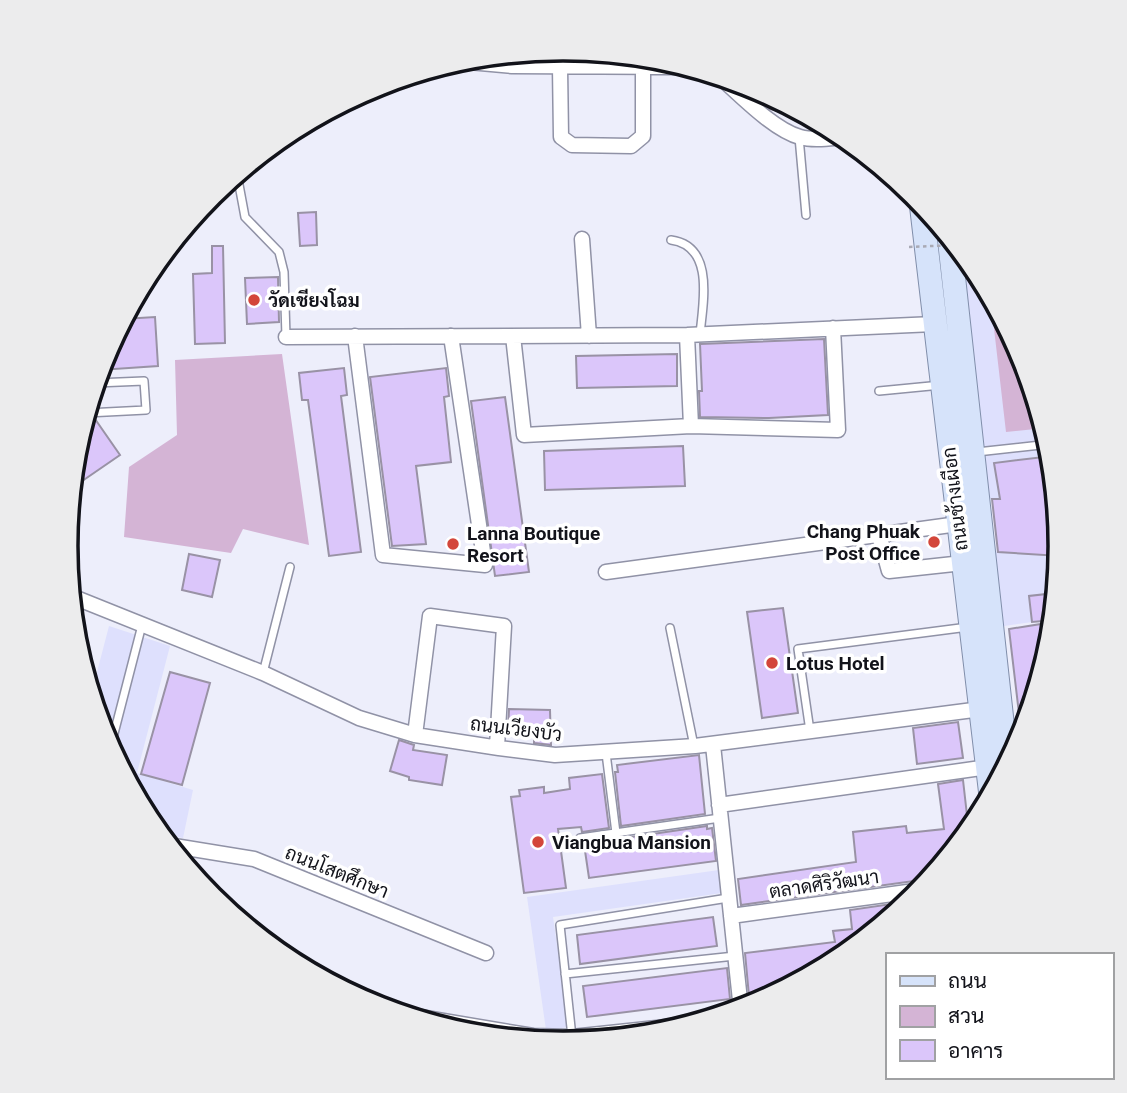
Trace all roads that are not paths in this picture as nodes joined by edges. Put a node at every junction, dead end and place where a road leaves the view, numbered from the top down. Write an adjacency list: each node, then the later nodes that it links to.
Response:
1 (501, 65): 3 (street)
2 (626, 65): 3 (street)
3 (560, 67): 4 (street)
4 (652, 70)
5 (741, 95): 6 (street)
6 (799, 137): 7 (street); 9 (lane)
7 (825, 138)
8 (239, 186): 21 (lane)
9 (806, 215)
10 (923, 221): 14 (main road, ถนนช้างเผือก)
11 (582, 239): 20 (street)
12 (671, 240): 16 (lane)
13 (951, 255): 28 (main road, ถนนช้างเผือก)
14 (934, 324): 15 (street); 23 (main road, ถนนช้างเผือก)
15 (833, 328): 16 (street); 26 (street)
16 (694, 335): 20 (street); 26 (street)
17 (355, 336): 18 (street); 18 (street); 21 (street)
18 (451, 336): 19 (street)
19 (513, 336): 20 (street); 26 (street)
20 (589, 336)
21 (286, 337)
22 (107, 383): 25 (lane)
23 (942, 385): 24 (lane); 29 (main road, ถนนช้างเผือก)
24 (879, 391)
25 (98, 412)
26 (691, 426)
27 (1038, 445): 28 (lane)
28 (972, 453): 47 (main road, ถนนช้างเผือก)
29 (958, 524): 30 (street); 31 (main road, ถนนช้างเผือก)
30 (879, 535): 31 (street); 33 (street)
31 (963, 563): 36 (main road, ถนนช้างเผือก)
32 (290, 567): 38 (lane)
33 (606, 572)
34 (81, 602): 35 (street, ถนนเวียงบัว)
35 (142, 625): 38 (street, ถนนเวียงบัว); 40 (lane)
36 (970, 626): 39 (main road, ถนนช้างเผือก); 41 (lane)
37 (670, 628): 44 (lane)
38 (263, 673): 42 (street, ถนนเวียงบัว)
39 (981, 709): 41 (street, ถนนเวียงบัว); 48 (main road, ถนนช้างเผือก)
40 (115, 731)
41 (810, 732): 43 (street, ถนนเวียงบัว)
42 (415, 735): 45 (street, ถนนเวียงบัว); 45 (street)
43 (713, 745): 44 (street, ถนนเวียงบัว); 50 (street)
44 (695, 746): 46 (street, ถนนเวียงบัว)
45 (497, 747): 46 (street, ถนนเวียงบัว)
46 (606, 753): 51 (lane)
47 (998, 763)
48 (997, 764)
49 (996, 767): 50 (street)
50 (720, 812): 51 (lane); 55 (street)
51 (616, 833): 52 (lane)
52 (580, 838)
53 (184, 848): 57 (street, ถนนโสตศึกษา)
54 (904, 892): 56 (street, ตลาดศิริวัฒนา)
55 (729, 898): 56 (street); 59 (lane)
56 (731, 916): 58 (street)
57 (486, 953)
58 (735, 956): 59 (lane); 60 (street)
59 (565, 974): 61 (lane)
60 (740, 998)
61 (571, 1032)

